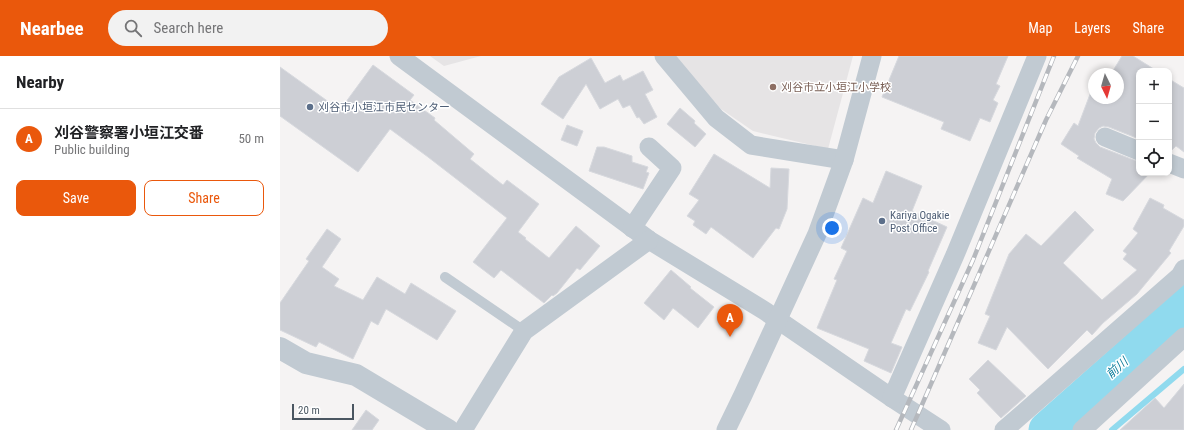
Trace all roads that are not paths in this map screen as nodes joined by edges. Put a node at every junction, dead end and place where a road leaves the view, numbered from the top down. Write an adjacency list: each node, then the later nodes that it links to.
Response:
1 (399, 56): 11 (street)
2 (664, 56): 8 (street)
3 (872, 56): 8 (street)
4 (1036, 56): 19 (street)
5 (1106, 138): 7 (street)
6 (649, 147): 11 (street)
7 (1136, 150)
8 (844, 160): 15 (street)
9 (1172, 164): 10 (street)
10 (1184, 169)
11 (632, 228): 12 (street)
12 (649, 240): 15 (street); 16 (street)
13 (1184, 269): 24 (street)
14 (445, 278): 16 (lane)
15 (777, 319): 19 (street); 22 (street)
16 (524, 331): 21 (street)
17 (1184, 337): 25 (street)
18 (280, 348): 20 (street)
19 (892, 398): 23 (street)
20 (448, 430)
21 (463, 430)
22 (726, 430)
23 (941, 430)
24 (1004, 430)
25 (1082, 430)

